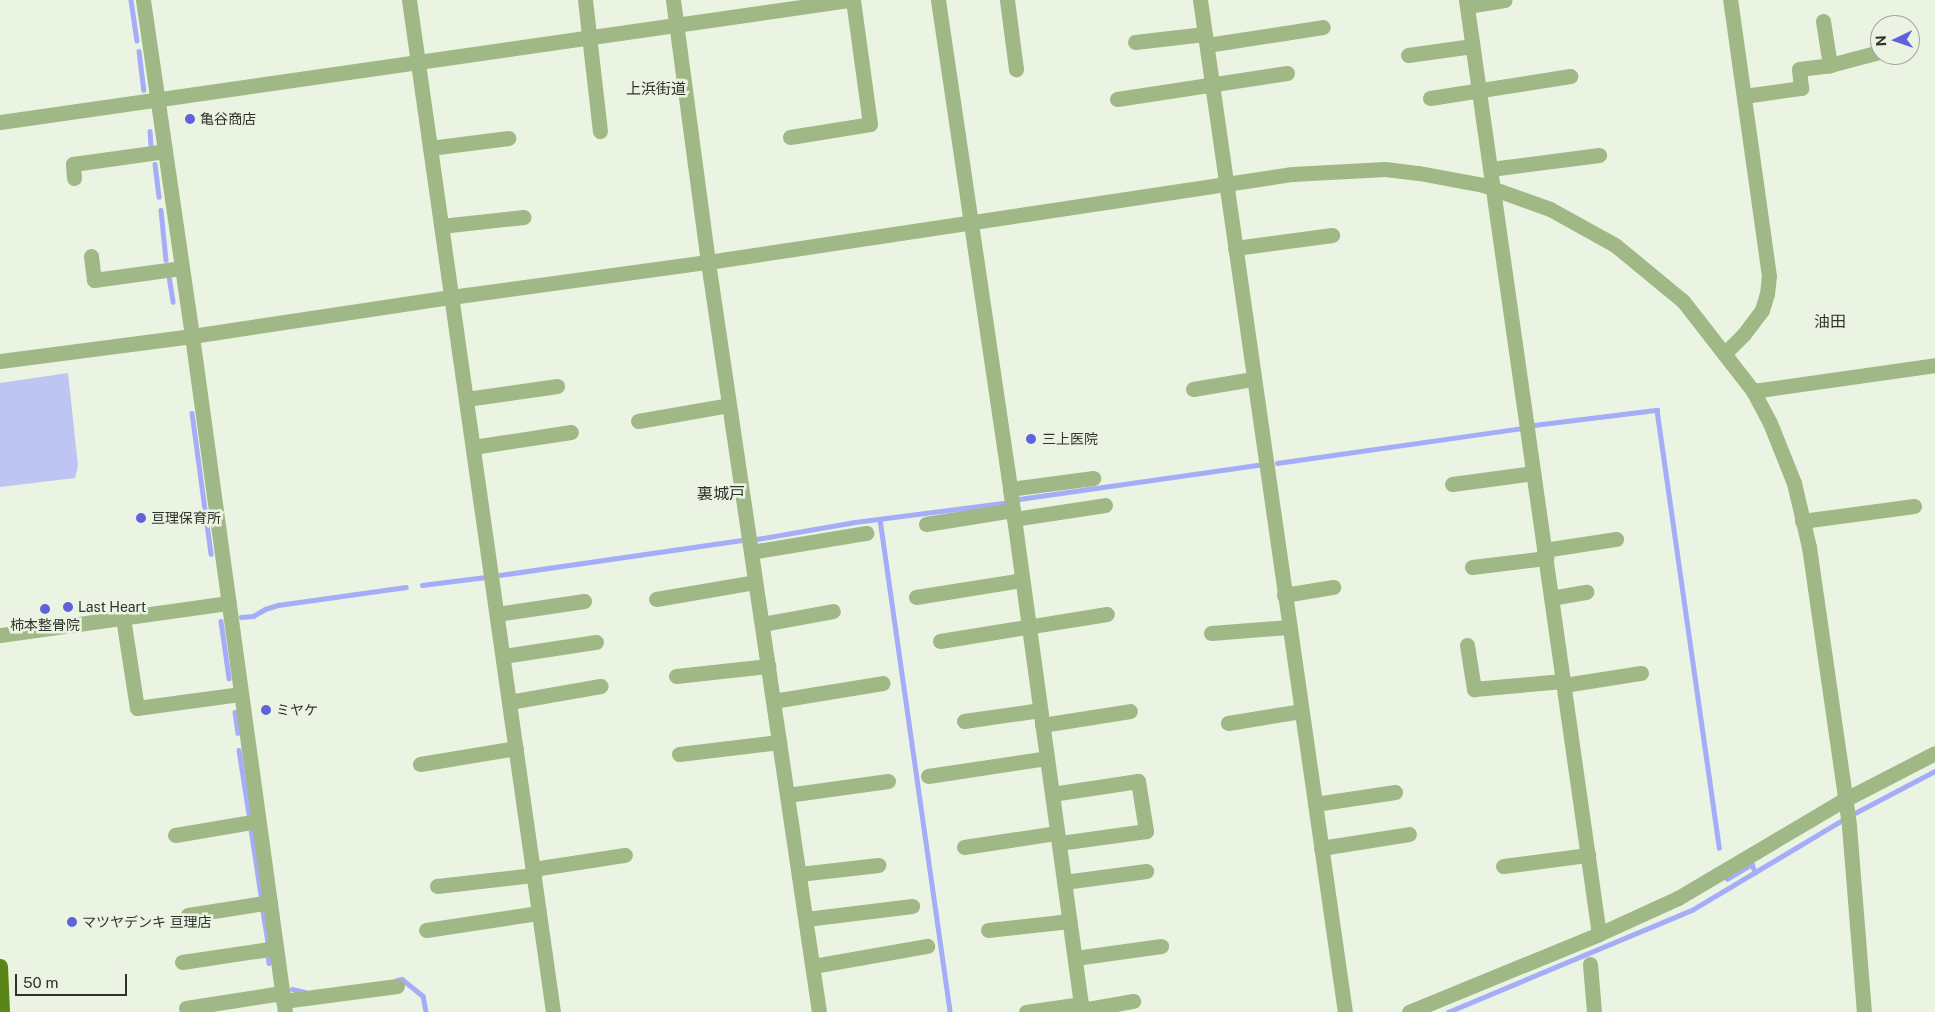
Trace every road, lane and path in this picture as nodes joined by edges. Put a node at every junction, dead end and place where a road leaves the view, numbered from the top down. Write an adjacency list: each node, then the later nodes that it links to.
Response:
1 (143, 0): 31 (street)
2 (409, 0): 21 (street)
3 (585, 0): 15 (street)
4 (672, 0): 13 (street)
5 (852, 0): 13 (street); 34 (street)
6 (938, 0): 44 (street)
7 (1007, 0): 23 (street)
8 (1203, 0): 16 (street)
9 (1505, 0): 11 (street)
10 (1730, 0): 28 (street)
11 (1466, 3): 18 (street)
12 (1823, 21): 22 (street)
13 (676, 24): 15 (street); 49 (street)
14 (1323, 27): 16 (street)
15 (590, 36): 21 (street); 33 (street)
16 (1206, 39): 17 (street); 26 (street)
17 (1135, 42)
18 (1472, 46): 20 (street); 27 (street)
19 (1870, 54): 22 (street)
20 (1408, 55)
21 (417, 61): 31 (street); 36 (street)
22 (1830, 65): 28 (street)
23 (1016, 70)
24 (1287, 73): 26 (street)
25 (1570, 76): 27 (street)
26 (1212, 85): 30 (street); 41 (street)
27 (1479, 91): 29 (street); 39 (street)
28 (1744, 96): 53 (street)
29 (1430, 98)
30 (1117, 99)
31 (157, 100): 32 (street); 37 (street)
32 (0, 122)
33 (600, 131)
34 (790, 137)
35 (508, 138): 36 (street)
36 (430, 148): 45 (street)
37 (165, 151): 40 (street); 50 (street)
38 (1599, 154): 39 (street)
39 (1491, 169): 42 (street)
40 (74, 178)
41 (1227, 184): 42 (street); 44 (street); 47 (street)
42 (1493, 188): 53 (street); 65 (street)
43 (524, 217): 45 (street)
44 (970, 223): 49 (street); 68 (street)
45 (441, 226): 51 (street)
46 (1332, 235): 47 (street)
47 (1236, 248): 56 (street)
48 (91, 256): 50 (street)
49 (708, 262): 51 (street); 61 (street)
50 (182, 268): 52 (street)
51 (452, 297): 52 (street); 60 (street)
52 (192, 336): 54 (street); 88 (street)
53 (1724, 354): 59 (street)
54 (0, 361)
55 (1935, 365): 59 (street)
56 (1253, 379): 58 (street); 83 (street)
57 (557, 386): 60 (street)
58 (1193, 389)
59 (1753, 391): 72 (street)
60 (466, 399): 64 (street)
61 (729, 405): 62 (street); 76 (street)
62 (638, 421)
63 (571, 432): 64 (street)
64 (473, 447): 90 (street)
65 (1533, 473): 67 (street); 77 (street)
66 (1093, 478): 68 (street)
67 (1452, 484)
68 (1010, 490): 71 (street)
69 (1105, 506): 71 (street)
70 (1914, 506): 72 (street)
71 (1014, 514): 73 (street); 79 (street)
72 (1802, 521): 127 (street)
73 (926, 524)
74 (866, 534): 76 (street)
75 (1616, 539): 77 (street)
76 (751, 552): 80 (street)
77 (1545, 554): 78 (street); 85 (street)
78 (1472, 567)
79 (1022, 580): 84 (street); 94 (street)
80 (756, 582): 86 (street); 93 (street)
81 (1333, 587): 83 (street)
82 (1586, 592): 85 (street)
83 (1284, 595): 95 (street)
84 (916, 597)
85 (1551, 598): 106 (street)
86 (656, 600)
87 (584, 601): 90 (street)
88 (228, 603): 92 (street); 108 (street)
89 (833, 611): 93 (street)
90 (497, 614): 101 (street)
91 (1107, 614): 94 (street)
92 (123, 618): 97 (street); 108 (street)
93 (762, 624): 102 (street)
94 (1029, 626): 98 (street); 113 (street)
95 (1289, 627): 96 (street); 111 (street)
96 (1211, 633)
97 (0, 635)
98 (940, 641)
99 (596, 642): 101 (street)
100 (1466, 645): 106 (street)
101 (503, 656): 110 (street)
102 (768, 666): 104 (street); 109 (street)
103 (1641, 673): 106 (street)
104 (676, 676)
105 (883, 682): 109 (street)
106 (1563, 683): 136 (street)
107 (601, 686): 110 (street)
108 (241, 694): 129 (street)
109 (773, 701): 116 (street)
110 (509, 702): 117 (street)
111 (1301, 710): 115 (street); 128 (street)
112 (1130, 711): 113 (street)
113 (1041, 717): 114 (street); 120 (street)
114 (964, 722)
115 (1228, 723)
116 (779, 742): 119 (street); 126 (street)
117 (516, 748): 121 (street); 140 (street)
118 (1935, 753): 127 (street)
119 (679, 754)
120 (1047, 758): 122 (street); 125 (street)
121 (420, 764)
122 (928, 776)
123 (888, 781): 126 (street)
124 (1395, 792): 128 (street)
125 (1052, 794): 132 (street); 132 (street)
126 (787, 796): 141 (street)
127 (1844, 800): 152 (street); 173 (street)
128 (1315, 804): 134 (street)
129 (258, 821): 131 (street); 144 (street)
130 (1409, 834): 134 (street)
131 (175, 835)
132 (1058, 838): 133 (street); 142 (street)
133 (964, 847)
134 (1321, 848): 170 (street)
135 (625, 855): 140 (street)
136 (1588, 855): 138 (street); 152 (street)
137 (878, 865): 141 (street)
138 (1503, 866)
139 (1146, 871): 142 (street)
140 (533, 872): 143 (street); 146 (street)
141 (799, 874): 148 (street)
142 (1064, 882): 149 (street)
143 (437, 886)
144 (270, 902): 147 (street); 155 (street)
145 (912, 906): 148 (street)
146 (539, 913): 150 (street); 167 (street)
147 (188, 915)
148 (806, 919): 160 (street)
149 (1070, 921): 151 (street); 156 (street)
150 (426, 930)
151 (988, 930)
152 (1599, 934): 171 (street)
153 (927, 946): 160 (street)
154 (1161, 946): 156 (street)
155 (276, 948): 157 (street); 163 (street)
156 (1075, 958): 165 (street)
157 (182, 962)
158 (1590, 964): 172 (street)
159 (0, 966): 166 (main road)
160 (813, 966): 168 (street)
161 (397, 986): 163 (street)
162 (1133, 1001): 165 (street)
163 (284, 1002): 164 (street)
164 (186, 1008)
165 (1082, 1009): 169 (street)
166 (2, 1012)
167 (553, 1012)
168 (819, 1012)
169 (1026, 1012)
170 (1345, 1012)
171 (1409, 1012)
172 (1594, 1012)
173 (1864, 1012)

